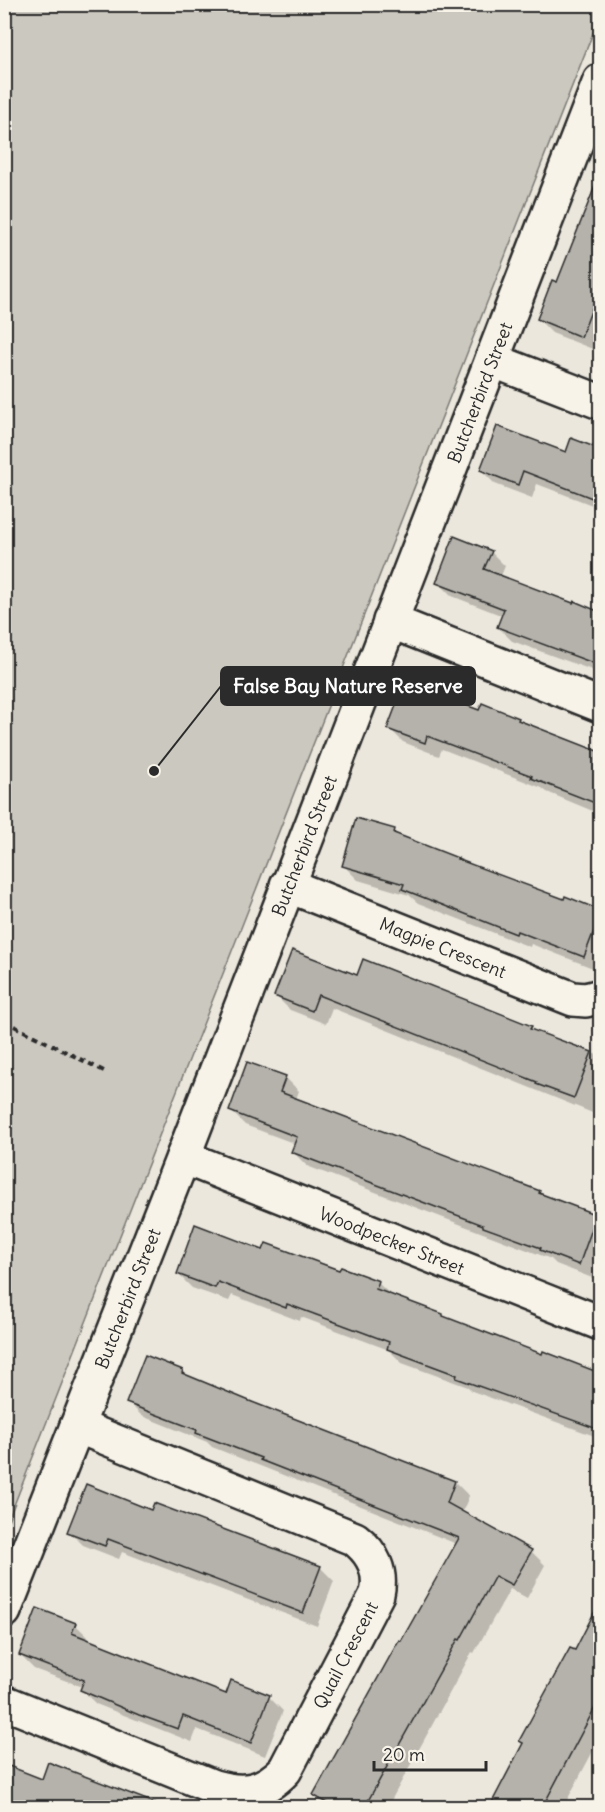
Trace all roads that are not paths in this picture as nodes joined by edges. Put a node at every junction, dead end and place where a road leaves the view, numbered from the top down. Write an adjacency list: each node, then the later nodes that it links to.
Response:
1 (600, 81): 2 (street, Butcherbird Street)
2 (492, 360): 3 (street); 4 (street, Butcherbird Street)
3 (600, 402)
4 (390, 621): 5 (street); 6 (street, Butcherbird Street)
5 (600, 705)
6 (287, 885): 7 (street, Magpie Crescent); 8 (street, Butcherbird Street)
7 (600, 996)
8 (183, 1157): 9 (street, Woodpecker Street); 10 (street, Butcherbird Street)
9 (600, 1323)
10 (77, 1426): 11 (street, Butcherbird Street); 12 (street, Quail Crescent)
11 (4, 1611)
12 (4, 1702)

